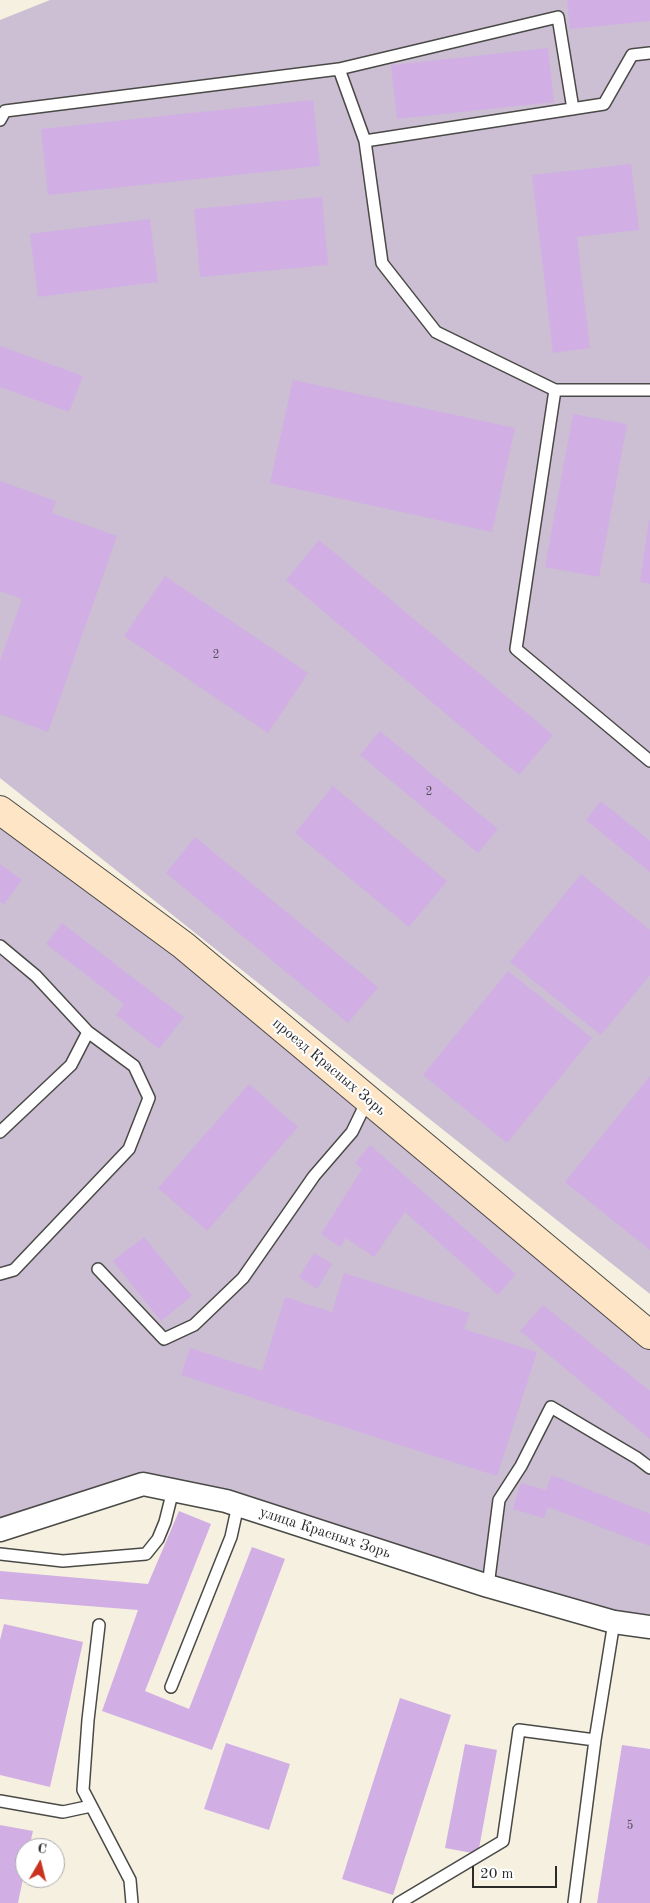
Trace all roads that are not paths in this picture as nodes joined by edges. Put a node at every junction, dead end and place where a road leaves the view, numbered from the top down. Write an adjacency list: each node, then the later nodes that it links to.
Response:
1 (650, 53): 3 (lane)
2 (339, 69): 3 (lane); 4 (lane); 5 (lane)
3 (573, 109): 5 (lane)
4 (0, 120)
5 (364, 141): 6 (lane)
6 (555, 390): 7 (lane); 8 (lane)
7 (650, 390)
8 (650, 761)
9 (0, 810): 12 (street, проезд Красных Зорь)
10 (0, 946): 11 (lane)
11 (88, 1032): 13 (lane); 15 (lane)
12 (368, 1099): 14 (lane); 16 (street, проезд Красных Зорь)
13 (0, 1132)
14 (98, 1269)
15 (0, 1274)
16 (650, 1336)
17 (650, 1468): 22 (lane)
18 (172, 1490): 19 (street, улица Красных Зорь); 20 (street, улица Красных Зорь); 21 (lane)
19 (238, 1505): 22 (street, улица Красных Зорь); 26 (lane)
20 (0, 1530)
21 (0, 1554)
22 (488, 1586): 23 (street, улица Красных Зорь)
23 (614, 1622): 25 (street, улица Красных Зорь); 27 (lane)
24 (99, 1626): 29 (lane)
25 (650, 1627)
26 (172, 1688)
27 (595, 1740): 31 (lane); 32 (lane)
28 (0, 1801): 29 (lane)
29 (91, 1806): 30 (lane)
30 (132, 1903)
31 (398, 1903)
32 (574, 1903)

